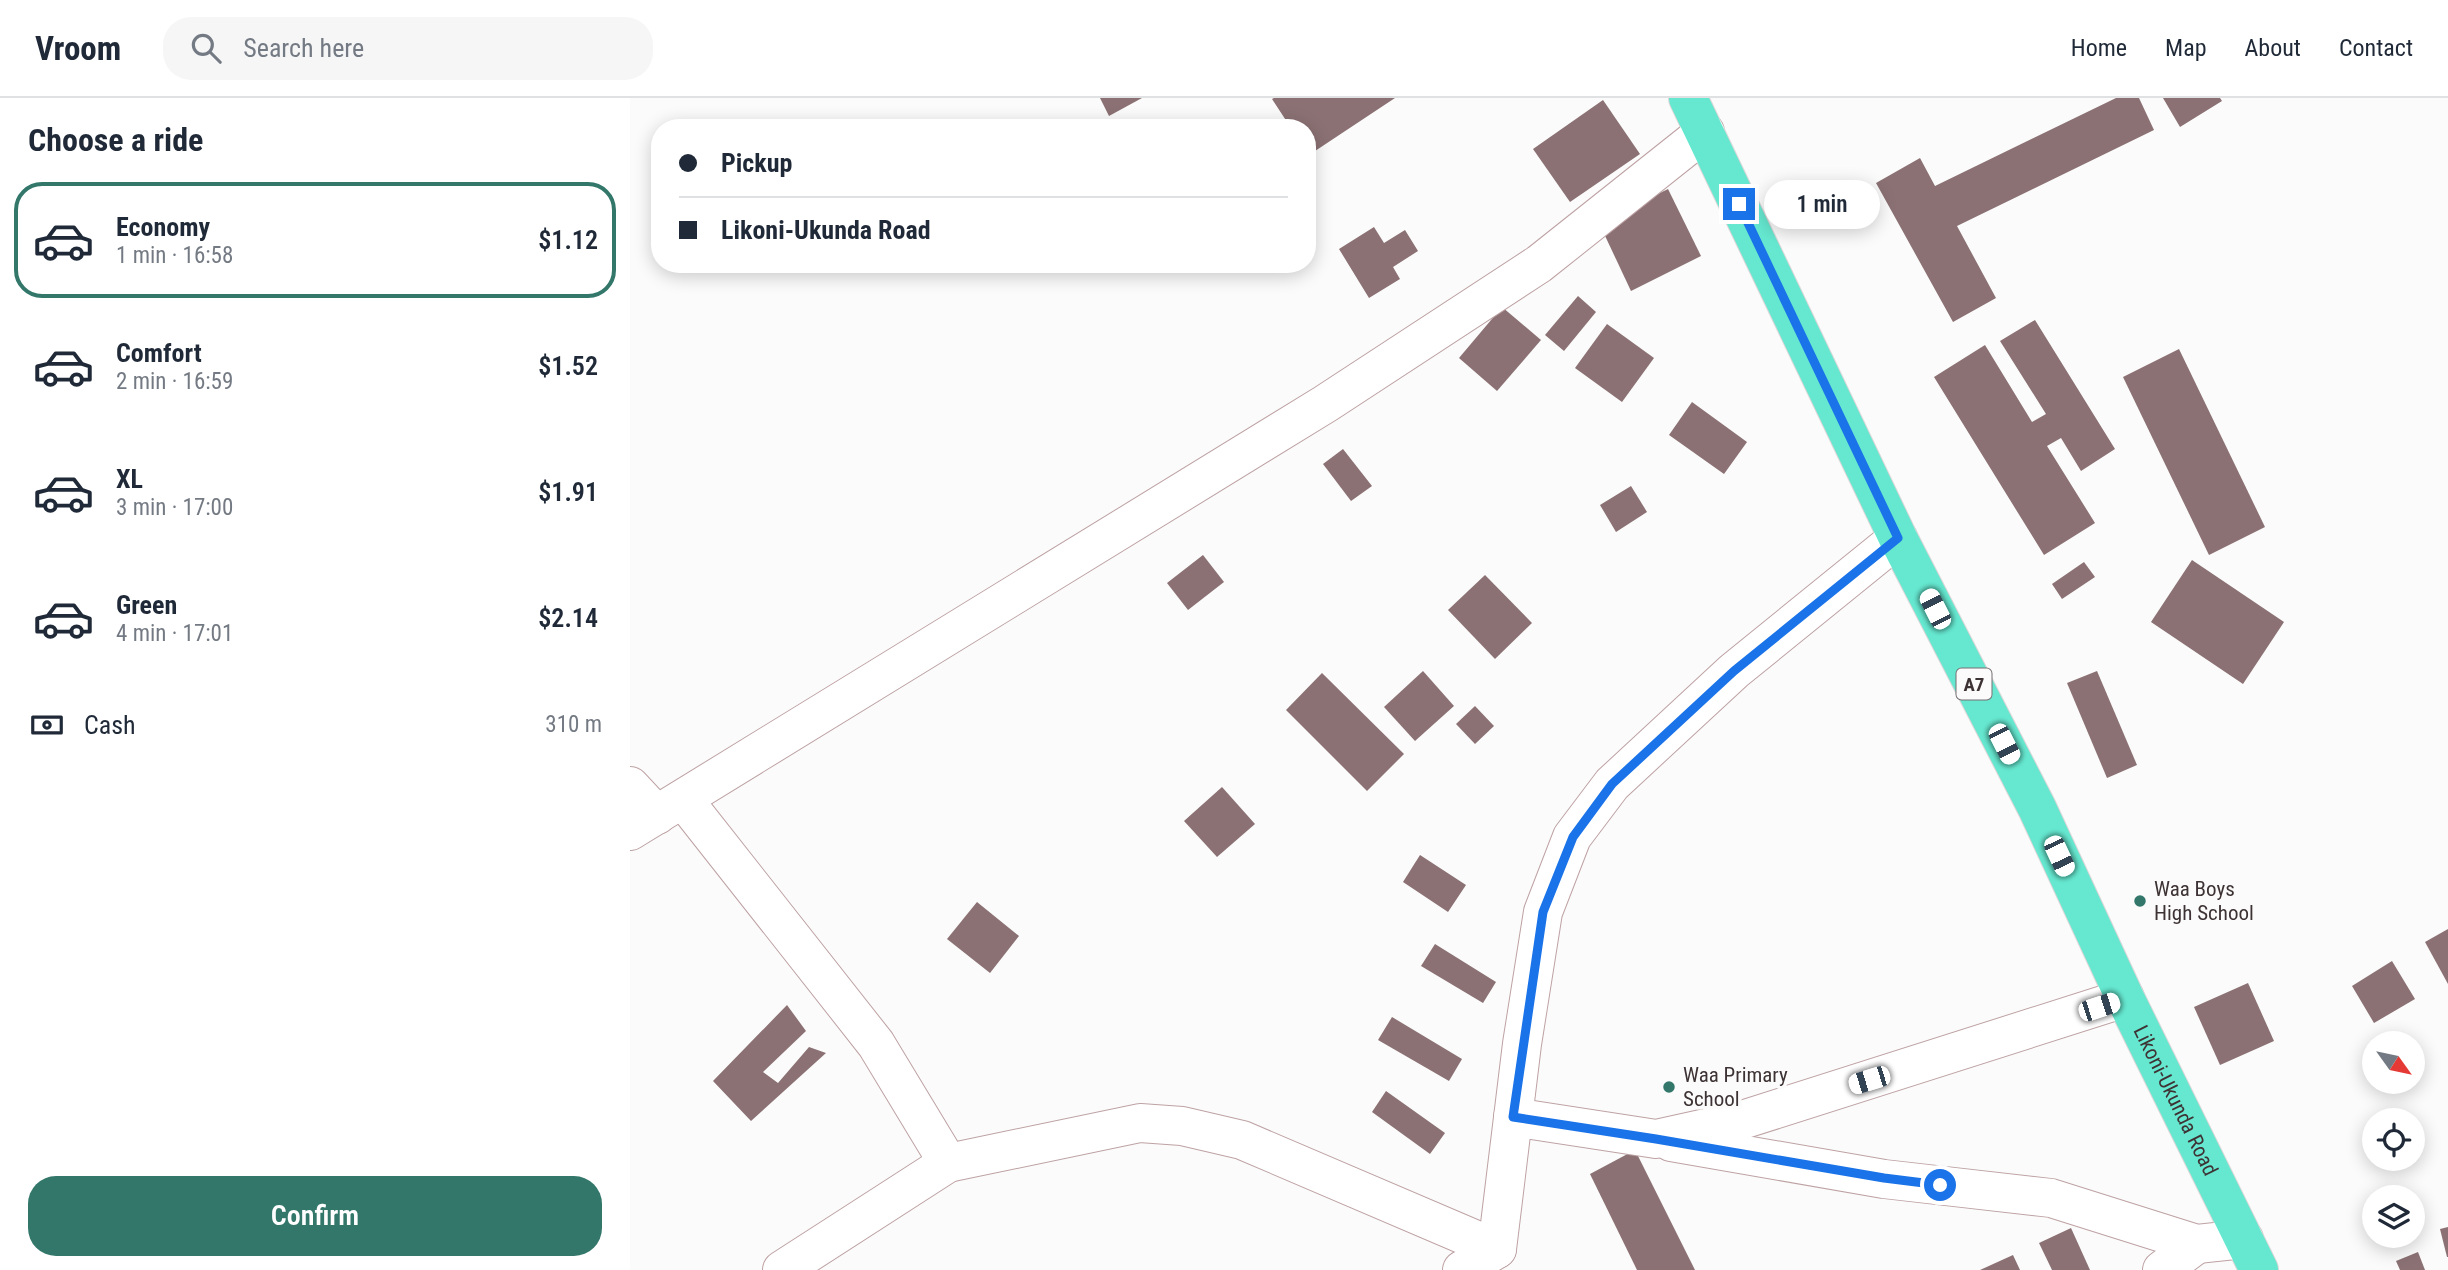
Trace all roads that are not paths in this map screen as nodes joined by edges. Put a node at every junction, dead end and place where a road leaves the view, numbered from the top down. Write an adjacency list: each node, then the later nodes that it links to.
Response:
1 (1688, 98): 2 (highway, Likoni-Ukunda Road / A7)
2 (1705, 132): 3 (highway, Likoni-Ukunda Road / A7); 5 (street)
3 (1898, 538): 6 (highway, Likoni-Ukunda Road / A7); 7 (street)
4 (630, 786): 5 (street)
5 (657, 815): 9 (street)
6 (2125, 998): 8 (street); 12 (highway, Likoni-Ukunda Road / A7)
7 (1513, 1117): 8 (street); 11 (street)
8 (1656, 1139): 10 (street)
9 (948, 1163): 11 (street); 13 (street)
10 (2197, 1244): 12 (street); 15 (street)
11 (1497, 1249): 14 (street)
12 (2251, 1254)
13 (782, 1270)
14 (1462, 1270)
15 (2162, 1270)

